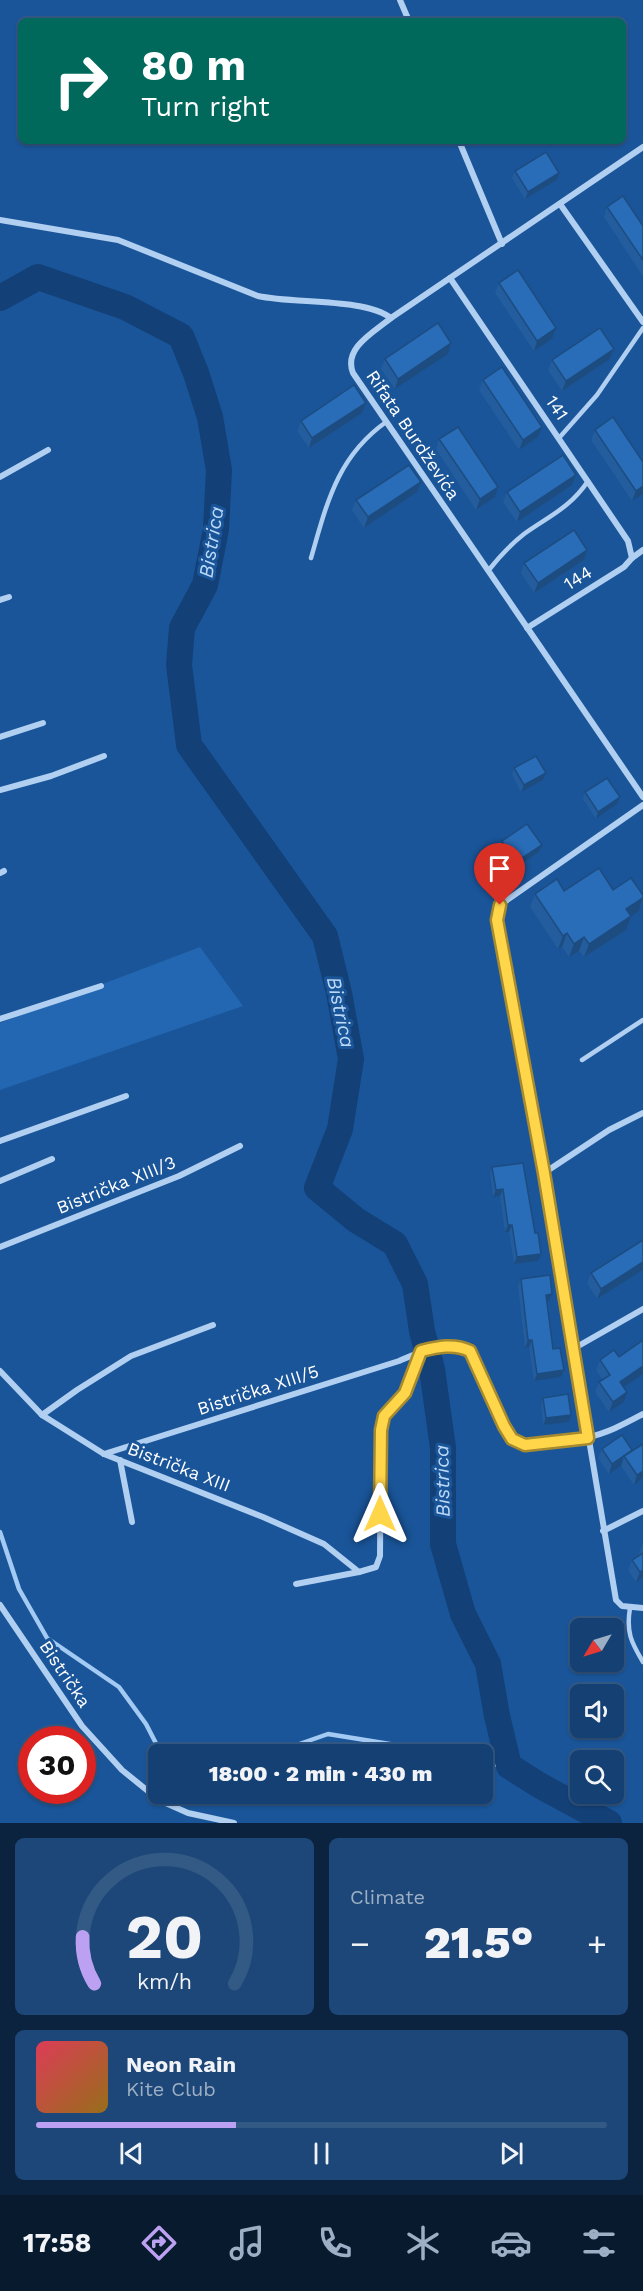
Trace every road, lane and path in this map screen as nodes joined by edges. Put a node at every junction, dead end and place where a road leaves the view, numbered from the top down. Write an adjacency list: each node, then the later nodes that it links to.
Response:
1 (400, 0): 2 (street)
2 (408, 18)
3 (460, 144): 7 (street)
4 (643, 147): 5 (street, Rifata Burdževića)
5 (560, 204): 7 (street, Rifata Burdževića); 10 (street)
6 (0, 220): 9 (street)
7 (502, 244): 8 (street, Rifata Burdževića)
8 (450, 278): 9 (street, Rifata Burdževića); 13 (street, 141)
9 (391, 318): 12 (street, Rifata Burdževića)
10 (643, 322)
11 (643, 328): 13 (lane)
12 (386, 422): 18 (lane); 20 (street, Rifata Burdževića)
13 (559, 438): 16 (street, 141)
14 (48, 450): 15 (street)
15 (0, 477)
16 (588, 481): 19 (street, 141); 20 (lane)
17 (643, 550): 19 (street, 144)
18 (311, 558)
19 (632, 558): 23 (street, 144)
20 (488, 571): 23 (street, Rifata Burdževića)
21 (9, 597): 22 (street)
22 (0, 600)
23 (527, 628): 28 (street, Rifata Burdževića)
24 (43, 723): 25 (street)
25 (0, 737)
26 (104, 756): 27 (street)
27 (0, 790)
28 (643, 797)
29 (643, 805): 39 (street)
30 (101, 986): 31 (street)
31 (0, 1019)
32 (643, 1020): 33 (lane)
33 (582, 1060)
34 (126, 1096): 36 (street)
35 (643, 1113): 39 (street)
36 (0, 1141)
37 (240, 1146): 41 (street, Bistrička XIII/3)
38 (52, 1159): 40 (street)
39 (544, 1173): 44 (street)
40 (0, 1181)
41 (0, 1247)
42 (643, 1309): 44 (street)
43 (213, 1326): 47 (street)
44 (573, 1349): 49 (street)
45 (421, 1351): 49 (street, Bistrička XIII/5); 50 (street, Bistrička XIII/5); 55 (street)
46 (0, 1371): 47 (street, Bistrička XIII)
47 (42, 1414): 50 (street, Bistrička XIII)
48 (643, 1414): 49 (street)
49 (588, 1438): 54 (street)
50 (104, 1454): 51 (street, Bistrička XIII)
51 (120, 1460): 53 (street); 55 (street, Bistrička XIII)
52 (643, 1511): 54 (street)
53 (132, 1522)
54 (603, 1531): 58 (street)
55 (359, 1572): 56 (street)
56 (296, 1584)
57 (0, 1605): 61 (street, Bistrička)
58 (630, 1608): 59 (street); 60 (lane)
59 (643, 1608)
60 (643, 1662)
61 (234, 1823)

